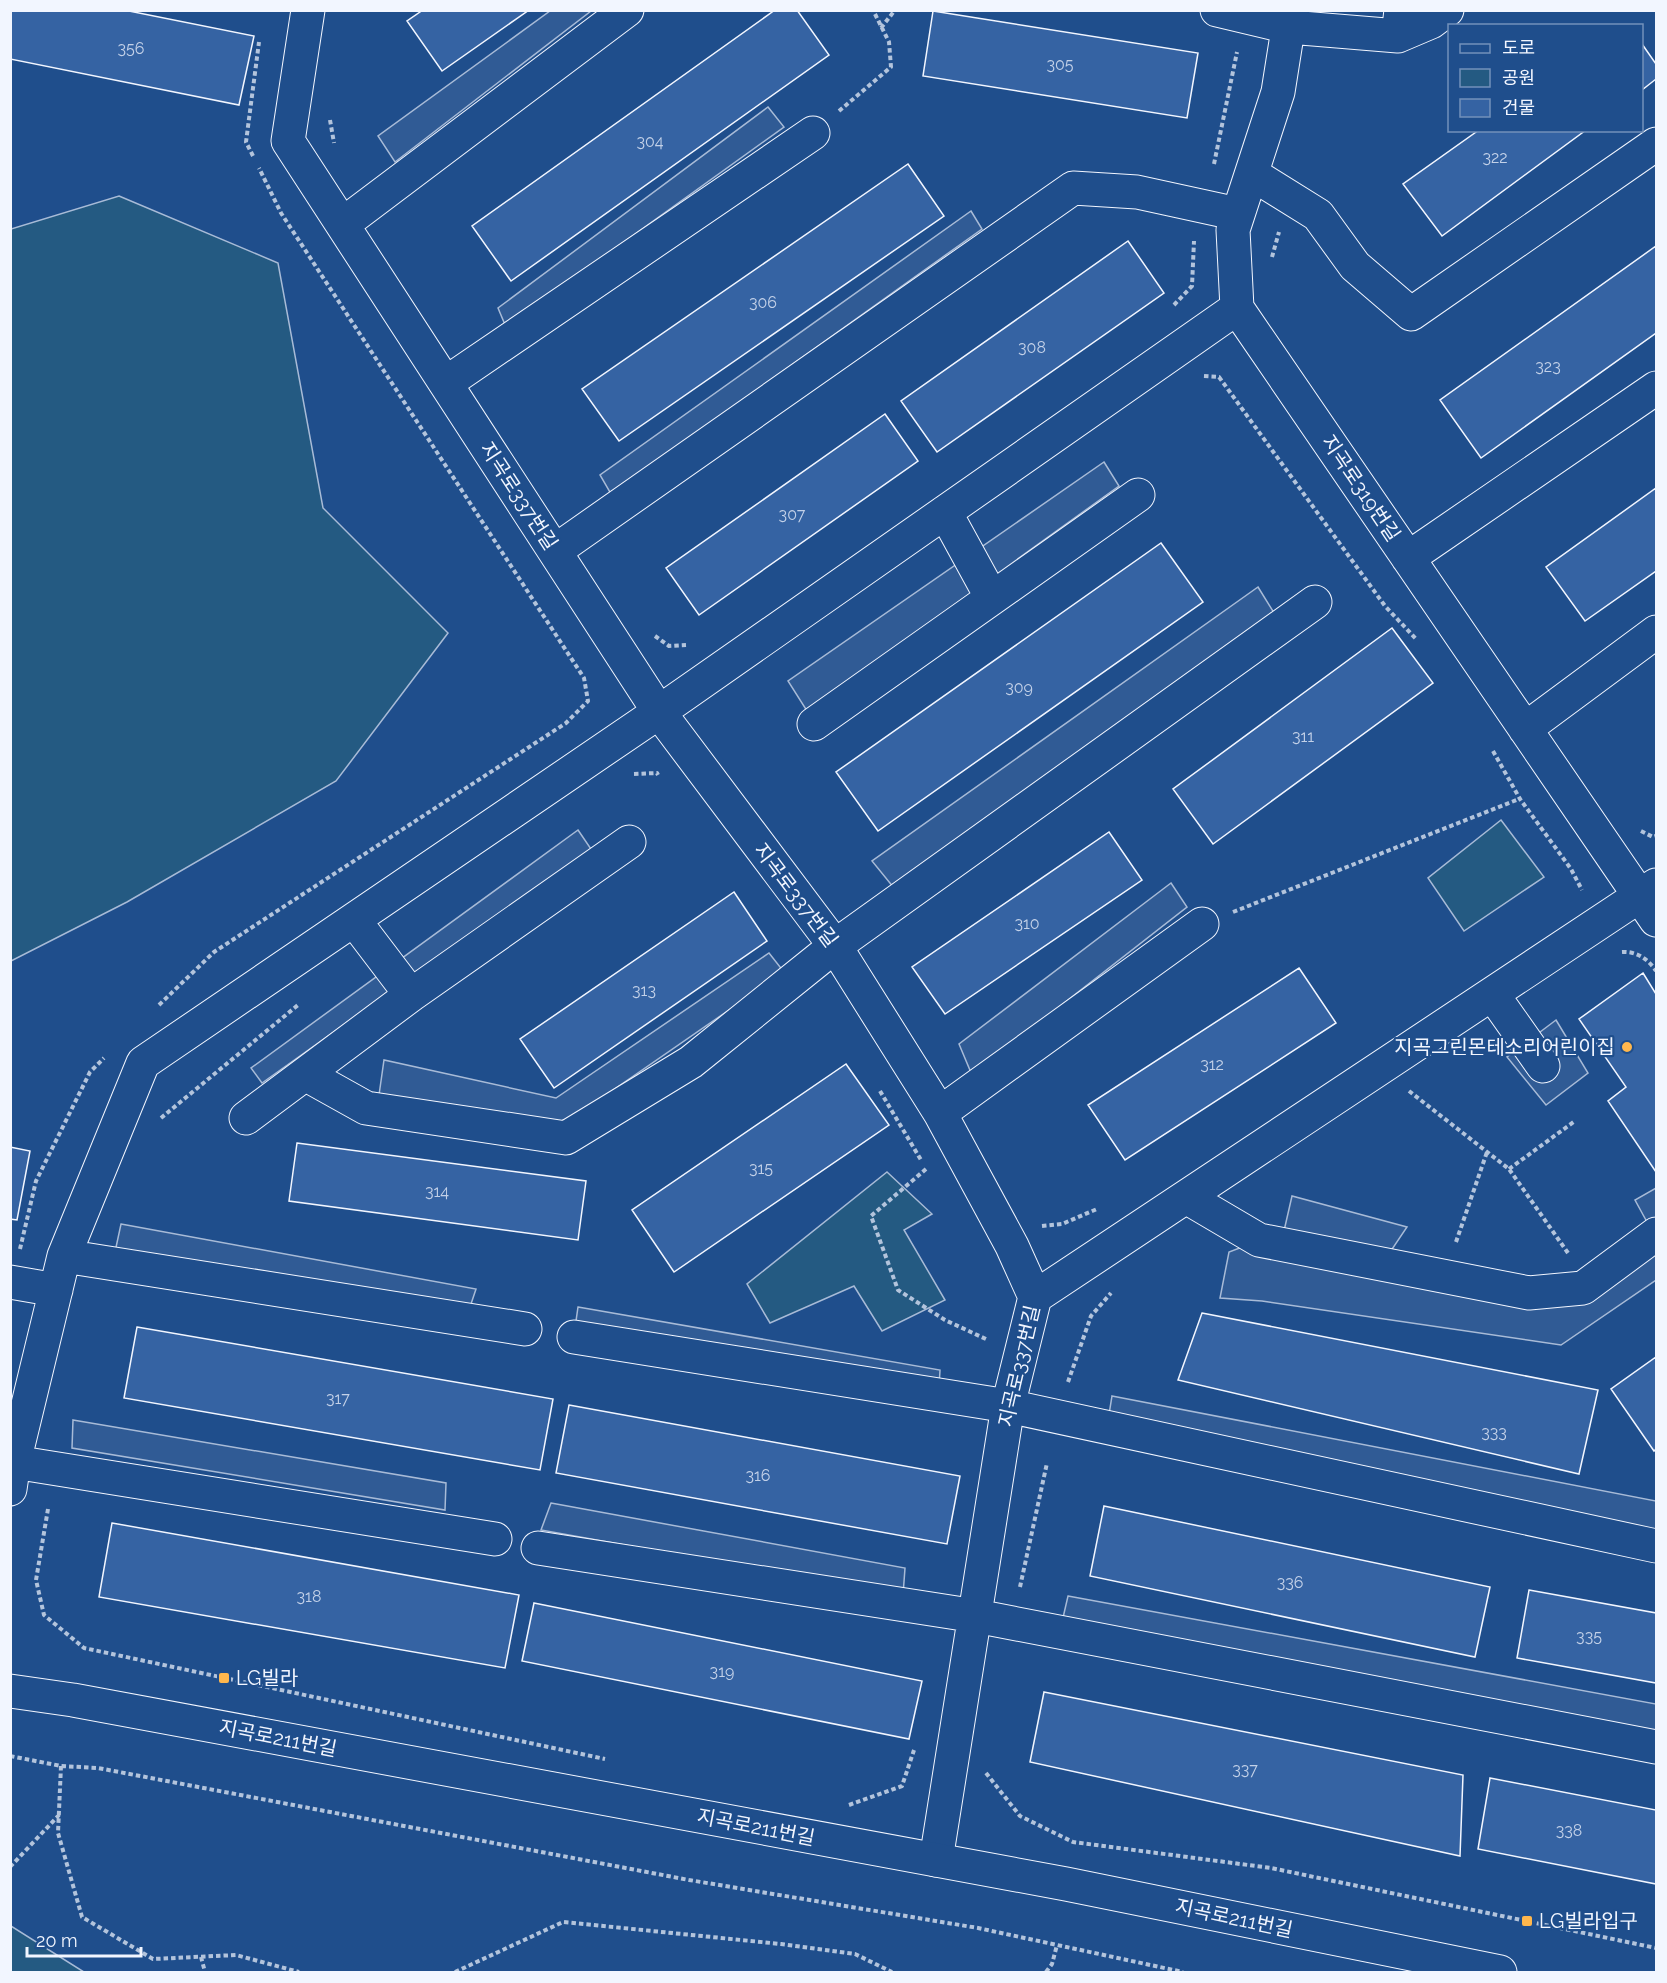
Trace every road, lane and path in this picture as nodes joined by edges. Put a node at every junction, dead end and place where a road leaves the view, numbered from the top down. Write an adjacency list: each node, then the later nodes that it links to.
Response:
1 (308, 10): 19 (street, 지곡로337번길)
2 (627, 10): 19 (street)
3 (873, 10): 9 (path)
4 (895, 10): 9 (path)
5 (1217, 10): 7 (street)
6 (1447, 10): 8 (street)
7 (1290, 19): 8 (street); 17 (street)
8 (1400, 23)
9 (881, 28): 13 (path)
10 (259, 42): 35 (path)
11 (1237, 52): 16 (path)
12 (331, 109): 15 (path)
13 (813, 133): 23 (street)
14 (1656, 144): 17 (street)
15 (335, 149)
16 (1212, 172)
17 (1252, 174): 18 (street)
18 (1238, 214): 21 (street); 27 (street)
19 (343, 224): 23 (street, 지곡로337번길)
20 (1194, 234): 22 (path)
21 (1237, 308): 26 (street); 28 (street, 지곡로319번길)
22 (1168, 311)
23 (446, 383): 27 (street, 지곡로337번길)
24 (1656, 388): 28 (street)
25 (1138, 495): 29 (street)
26 (945, 512): 29 (street); 34 (street)
27 (555, 551): 34 (street, 지곡로337번길)
28 (1408, 558): 37 (street, 지곡로319번길)
29 (992, 598): 36 (street)
30 (1315, 602): 45 (street)
31 (648, 627): 33 (path)
32 (1656, 632): 37 (street)
33 (694, 640)
34 (659, 712): 43 (street); 45 (street, 지곡로337번길)
35 (566, 723)
36 (814, 724)
37 (1525, 729): 42 (street, 지곡로319번길)
38 (1520, 799): 44 (path)
39 (629, 842): 49 (street)
40 (1571, 869): 41 (path)
41 (1573, 897)
42 (1651, 901): 48 (street)
43 (354, 920): 49 (street); 65 (street)
44 (1202, 924): 55 (street)
45 (835, 946): 52 (street); 55 (street, 지곡로337번길)
46 (1619, 952): 47 (path)
47 (1656, 971)
48 (1493, 994): 51 (street); 61 (street)
49 (411, 995): 52 (street)
50 (306, 999): 58 (path)
51 (1543, 1066)
52 (305, 1074): 56 (street)
53 (1404, 1088): 59 (path)
54 (879, 1089): 73 (path)
55 (940, 1113): 71 (street, 지곡로337번길)
56 (246, 1118)
57 (1575, 1121): 60 (path)
58 (154, 1124)
59 (1487, 1152): 60 (path); 66 (path)
60 (1509, 1169): 68 (path)
61 (1186, 1197): 66 (street); 71 (street)
62 (1100, 1208): 63 (path)
63 (1041, 1226)
64 (1656, 1234): 68 (street)
65 (64, 1256): 70 (street); 72 (street)
66 (1444, 1276): 68 (street)
67 (10, 1282): 70 (street)
68 (1589, 1283)
69 (1115, 1288): 75 (path)
70 (56, 1290): 78 (street)
71 (1035, 1297): 76 (street, 지곡로337번길)
72 (525, 1329)
73 (994, 1335)
74 (574, 1337): 76 (street)
75 (1066, 1389)
76 (1008, 1406): 81 (street); 84 (street, 지곡로337번길)
77 (1047, 1463): 83 (path)
78 (12, 1476): 80 (street)
79 (48, 1509): 88 (path)
80 (495, 1539)
81 (1656, 1546)
82 (538, 1548): 84 (street)
83 (1018, 1597)
84 (976, 1616): 86 (street); 94 (street, 지곡로337번길)
85 (10, 1691): 94 (street, 지곡로211번길)
86 (1656, 1747)
87 (10, 1756): 89 (path)
88 (608, 1759)
89 (61, 1766): 93 (path); 96 (path)
90 (902, 1786): 92 (path)
91 (1007, 1798): 97 (path)
92 (841, 1809)
93 (59, 1815): 95 (path); 98 (path)
94 (936, 1860): 105 (street, 지곡로211번길)
95 (10, 1867)
96 (1057, 1945): 103 (path); 104 (path)
97 (1656, 1948)
98 (201, 1957): 99 (path); 100 (path)
99 (205, 1972)
100 (299, 1972)
101 (454, 1972): 102 (path)
102 (892, 1972)
103 (1046, 1972)
104 (1183, 1972)
105 (1500, 1972)

